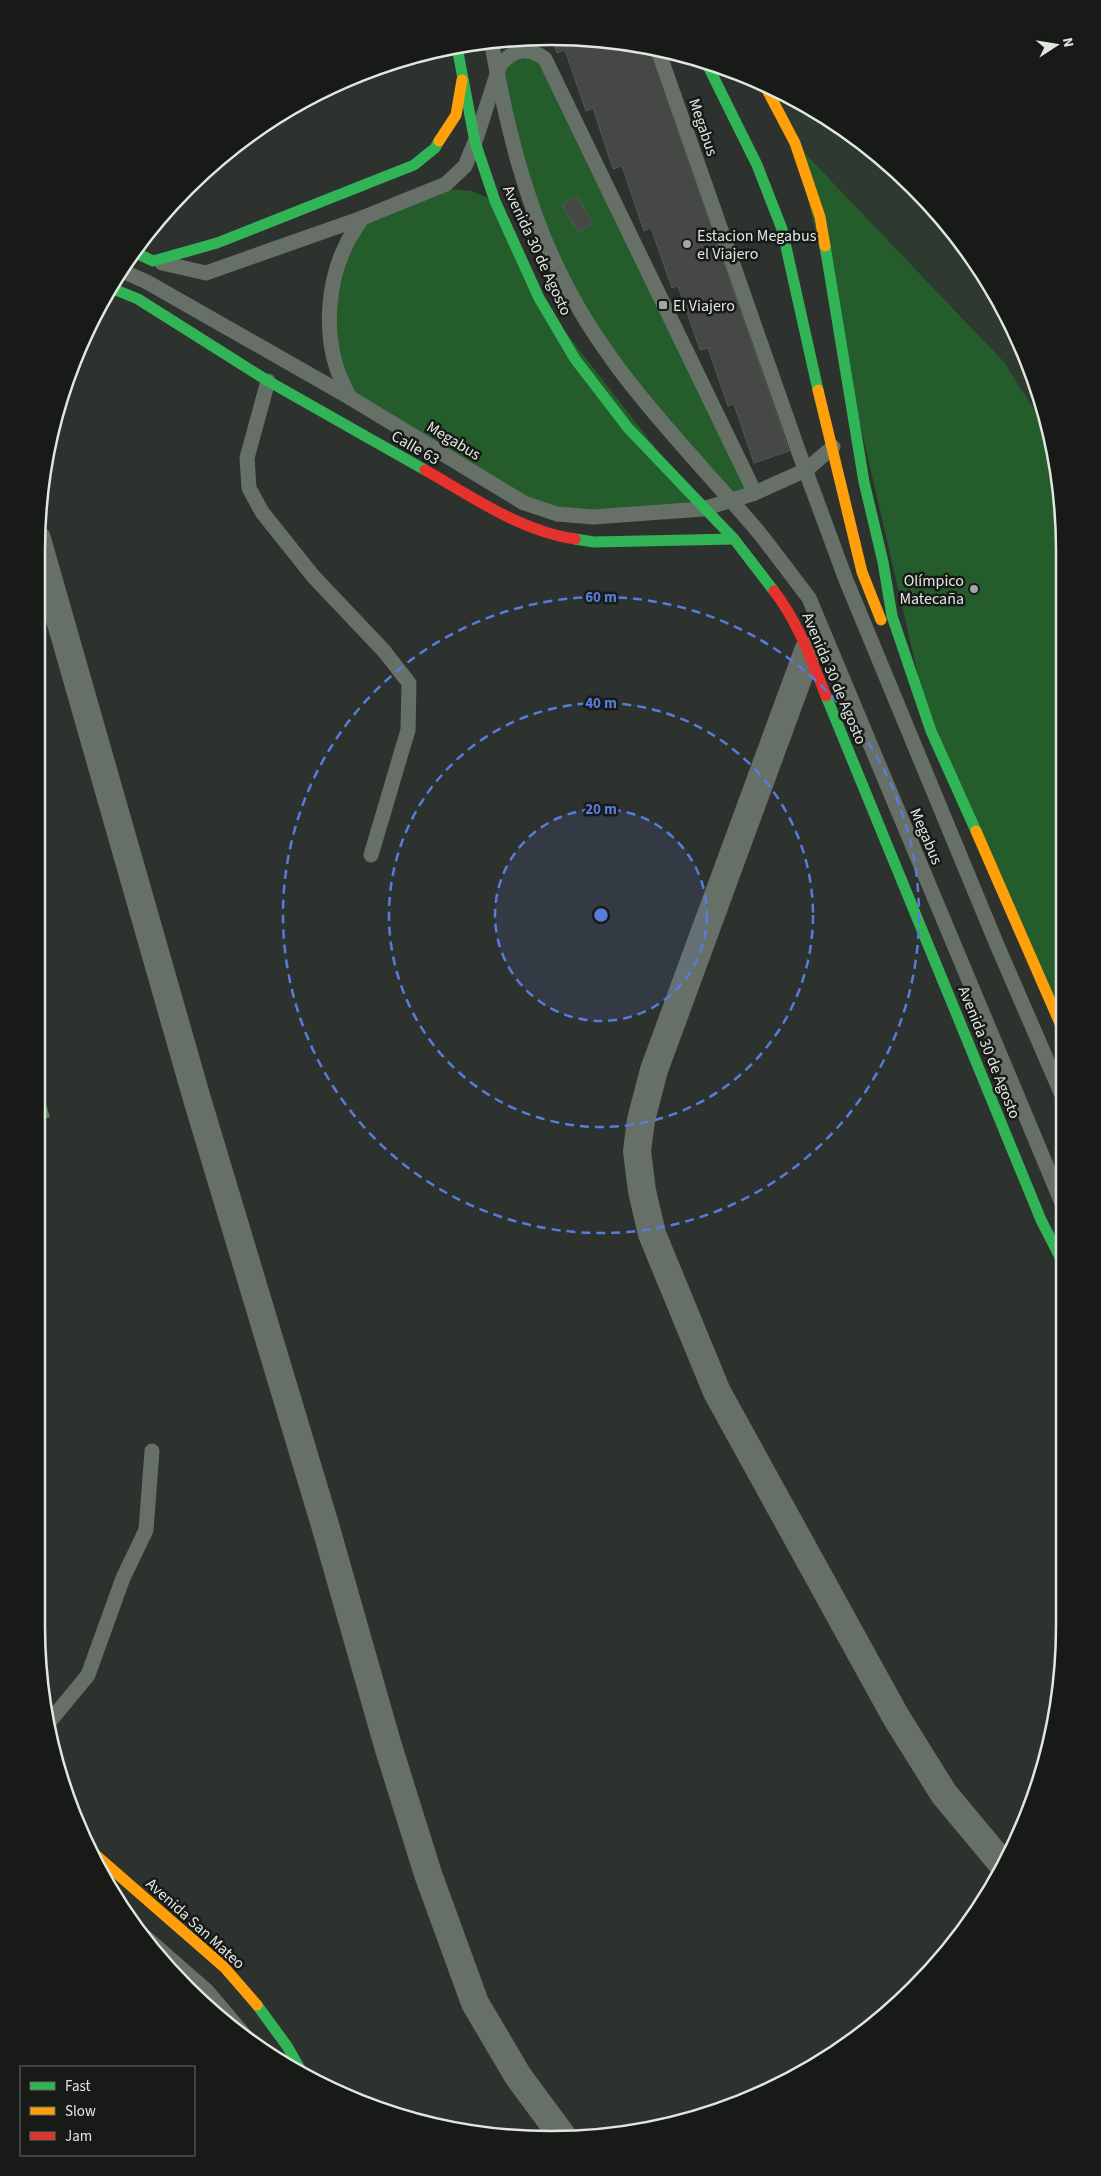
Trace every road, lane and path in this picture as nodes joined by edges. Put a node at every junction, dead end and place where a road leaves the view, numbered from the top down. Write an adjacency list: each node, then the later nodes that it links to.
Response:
1 (493, 48): 5 (lane, Megabus)
2 (458, 54): 6 (main road, Avenida 30 de Agosto)
3 (661, 58): 18 (lane, Megabus)
4 (711, 71): 17 (main road)
5 (498, 76): 8 (lane); 19 (lane); 20 (lane, Megabus)
6 (462, 78): 8 (main road, Avenida 30 de Agosto); 11 (main road)
7 (770, 95): 16 (main road)
8 (475, 142): 9 (lane); 21 (main road, Avenida 30 de Agosto)
9 (362, 218): 11 (lane); 15 (lane)
10 (141, 255): 11 (main road)
11 (153, 260)
12 (128, 274): 15 (lane, Megabus)
13 (118, 290): 14 (main road, Calle 63)
14 (268, 381): 22 (main road, Calle 63); 26 (lane)
15 (349, 397): 21 (lane, Megabus)
16 (855, 427): 17 (lane, Megabus); 25 (main road)
17 (831, 449): 18 (lane, Megabus); 25 (main road)
18 (806, 470): 19 (lane, Megabus); 28 (lane, Megabus)
19 (755, 492): 20 (lane, Megabus)
20 (729, 501): 21 (lane, Megabus); 29 (lane, Megabus)
21 (704, 509): 22 (main road, Avenida 30 de Agosto)
22 (734, 539): 24 (main road, Avenida 30 de Agosto)
23 (45, 567): 38 (street)
24 (808, 651): 30 (main road, Avenida 30 de Agosto); 33 (street)
25 (931, 731): 27 (main road)
26 (371, 855)
27 (1056, 1014)
28 (1056, 1081)
29 (1056, 1190)
30 (1056, 1251)
31 (152, 1451): 32 (lane)
32 (54, 1717)
33 (998, 1859)
34 (105, 1863): 37 (main road, Avenida San Mateo)
35 (169, 1958): 36 (lane)
36 (227, 2014)
37 (296, 2062)
38 (558, 2131)

